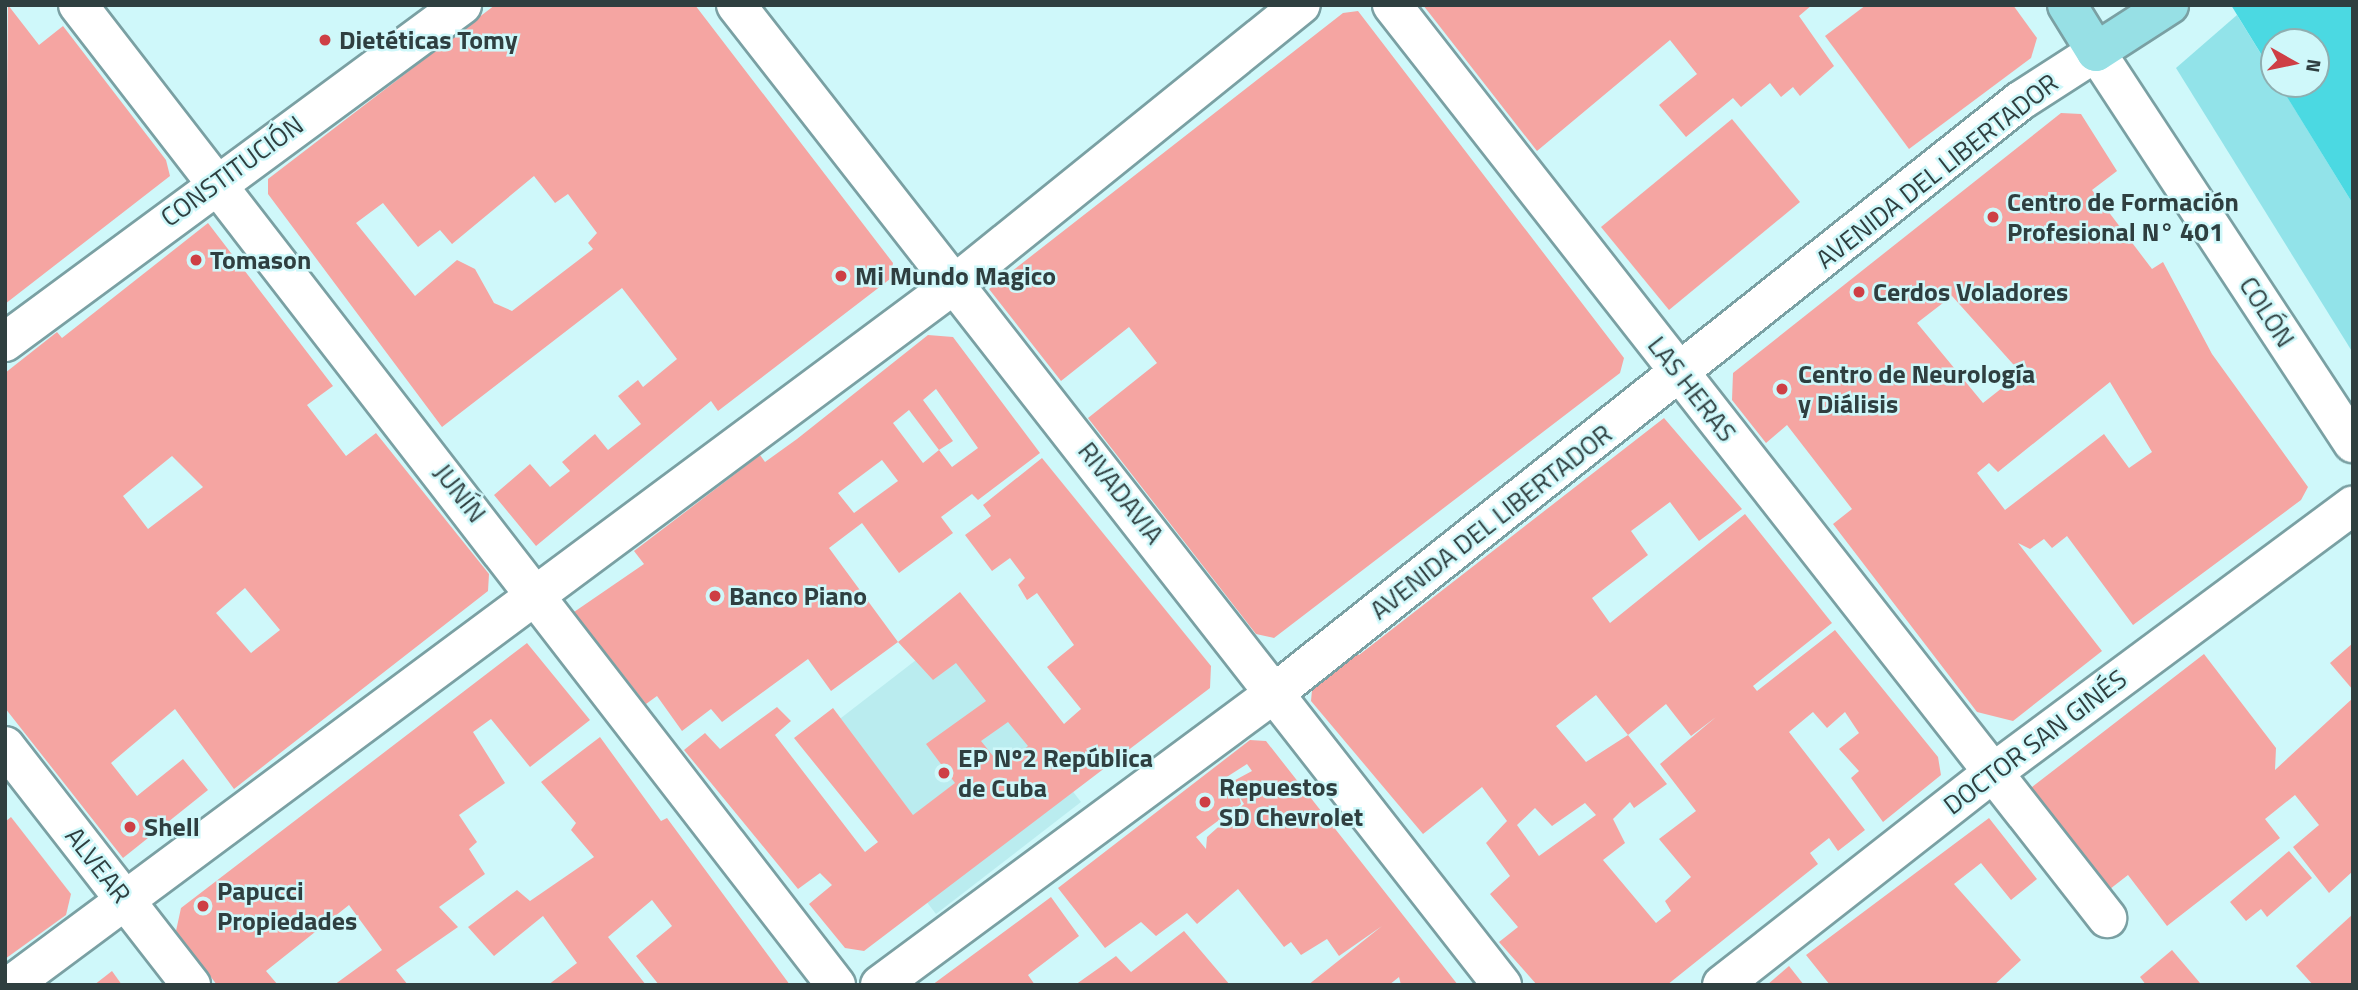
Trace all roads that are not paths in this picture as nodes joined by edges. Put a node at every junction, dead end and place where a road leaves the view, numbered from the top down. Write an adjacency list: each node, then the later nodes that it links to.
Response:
1 (78, 5): 9 (street, JUNÍN)
2 (462, 5): 9 (street, CONSTITUCIÓN)
3 (736, 5): 10 (street, RIVADAVIA)
4 (1301, 5): 10 (street)
5 (1392, 5): 12 (street, LAS HERAS)
6 (2067, 5): 8 (main road, COLÓN)
7 (2169, 5): 8 (main road)
8 (2096, 52): 12 (street, AVENIDA DEL LIBERTADOR); 13 (street, COLÓN)
9 (218, 180): 11 (street, CONSTITUCIÓN); 15 (street, JUNÍN)
10 (956, 283): 15 (street); 16 (street, RIVADAVIA)
11 (5, 342)
12 (1680, 373): 16 (street, AVENIDA DEL LIBERTADOR); 18 (street, LAS HERAS)
13 (2353, 443)
14 (2353, 505): 18 (street, DOCTOR SAN GINÉS)
15 (536, 592): 19 (street); 23 (street, JUNÍN)
16 (1277, 691): 24 (street, AVENIDA DEL LIBERTADOR); 25 (street, RIVADAVIA)
17 (5, 746): 19 (street, ALVEAR)
18 (1990, 775): 20 (street, LAS HERAS); 26 (street, DOCTOR SAN GINÉS)
19 (125, 900): 21 (street); 22 (street, ALVEAR)
20 (2107, 918)
21 (11, 985)
22 (191, 985)
23 (836, 985)
24 (880, 985)
25 (1502, 985)
26 (1723, 985)

